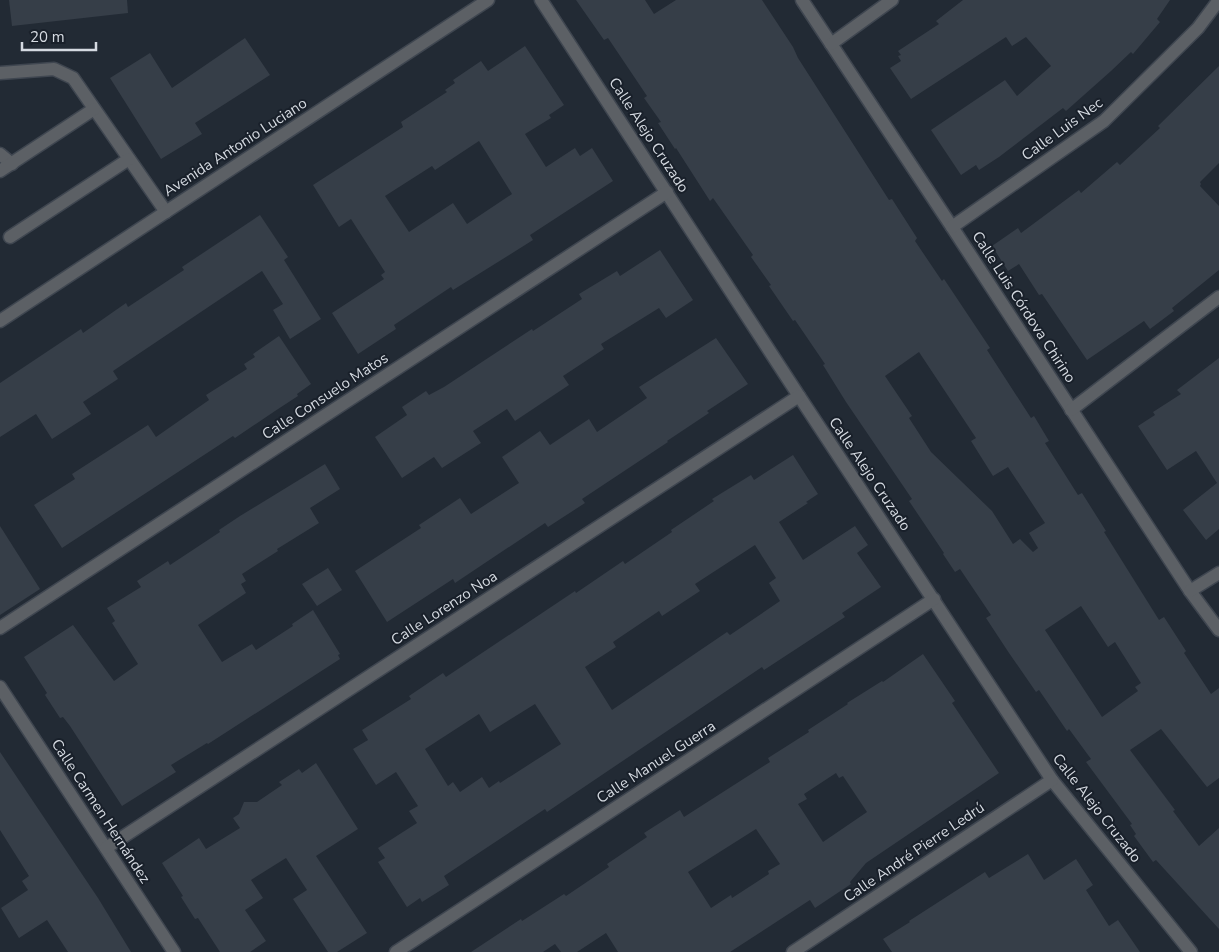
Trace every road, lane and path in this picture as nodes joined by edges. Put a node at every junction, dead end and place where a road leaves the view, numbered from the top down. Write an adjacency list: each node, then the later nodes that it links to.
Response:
1 (488, 0): 14 (street, Avenida Antonio Luciano)
2 (541, 0): 13 (street, Calle Alejo Cruzado)
3 (802, 0): 6 (street, Calle Luis Córdova Chirino)
4 (892, 0): 6 (street)
5 (1219, 0): 15 (street, Calle Luis Nec)
6 (832, 44): 15 (street, Calle Luis Córdova Chirino)
7 (0, 73): 8 (street)
8 (94, 110): 10 (street); 11 (street)
9 (0, 154): 11 (street)
10 (129, 159): 14 (street); 16 (street)
11 (12, 164): 12 (street)
12 (0, 171)
13 (667, 192): 19 (street, Calle Alejo Cruzado); 24 (street, Calle Consuelo Matos)
14 (166, 212): 18 (street, Avenida Antonio Luciano)
15 (952, 227): 20 (street, Calle Luis Córdova Chirino)
16 (10, 237)
17 (1219, 297): 20 (street)
18 (0, 321)
19 (799, 396): 23 (street, Calle Alejo Cruzado); 28 (street, Calle Lorenzo Noa)
20 (1071, 410): 22 (street, Calle Luis Córdova Chirino)
21 (1219, 573): 22 (street)
22 (1190, 591): 25 (street, Calle Luis Córdova Chirino)
23 (934, 599): 27 (street, Calle Alejo Cruzado); 30 (street, Calle Manuel Guerra)
24 (0, 628)
25 (1219, 630)
26 (0, 687): 28 (street, Calle Carmen Hernández)
27 (1052, 780): 31 (street, Calle André Pierre Ledrú); 32 (street, Calle Alejo Cruzado)
28 (106, 848): 29 (street, Calle Carmen Hernández)
29 (174, 952)
30 (396, 952)
31 (793, 952)
32 (1191, 952)

